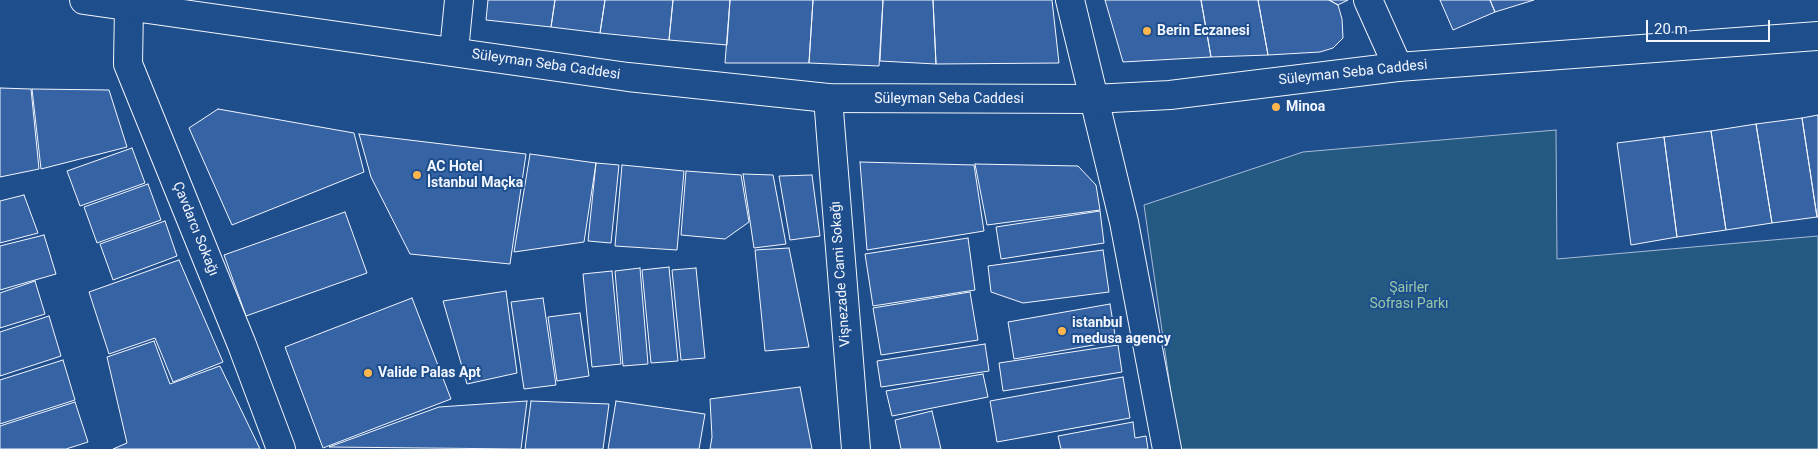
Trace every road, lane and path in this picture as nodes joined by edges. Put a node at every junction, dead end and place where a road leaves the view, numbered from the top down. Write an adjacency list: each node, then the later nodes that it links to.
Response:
1 (84, 0): 5 (main road, Süleyman Seba Caddesi)
2 (459, 0): 7 (main road)
3 (1070, 0): 10 (main road)
4 (1368, 0): 8 (main road)
5 (129, 6): 7 (main road, Süleyman Seba Caddesi); 11 (main road, Çavdarcı Sokağı)
6 (1818, 36): 8 (main road, Süleyman Seba Caddesi)
7 (454, 51): 9 (main road, Süleyman Seba Caddesi)
8 (1398, 67): 10 (main road, Süleyman Seba Caddesi)
9 (828, 98): 10 (main road, Süleyman Seba Caddesi); 12 (main road, Vişnezade Cami Sokağı)
10 (1094, 99): 13 (main road)
11 (281, 449)
12 (856, 449)
13 (1168, 449)

